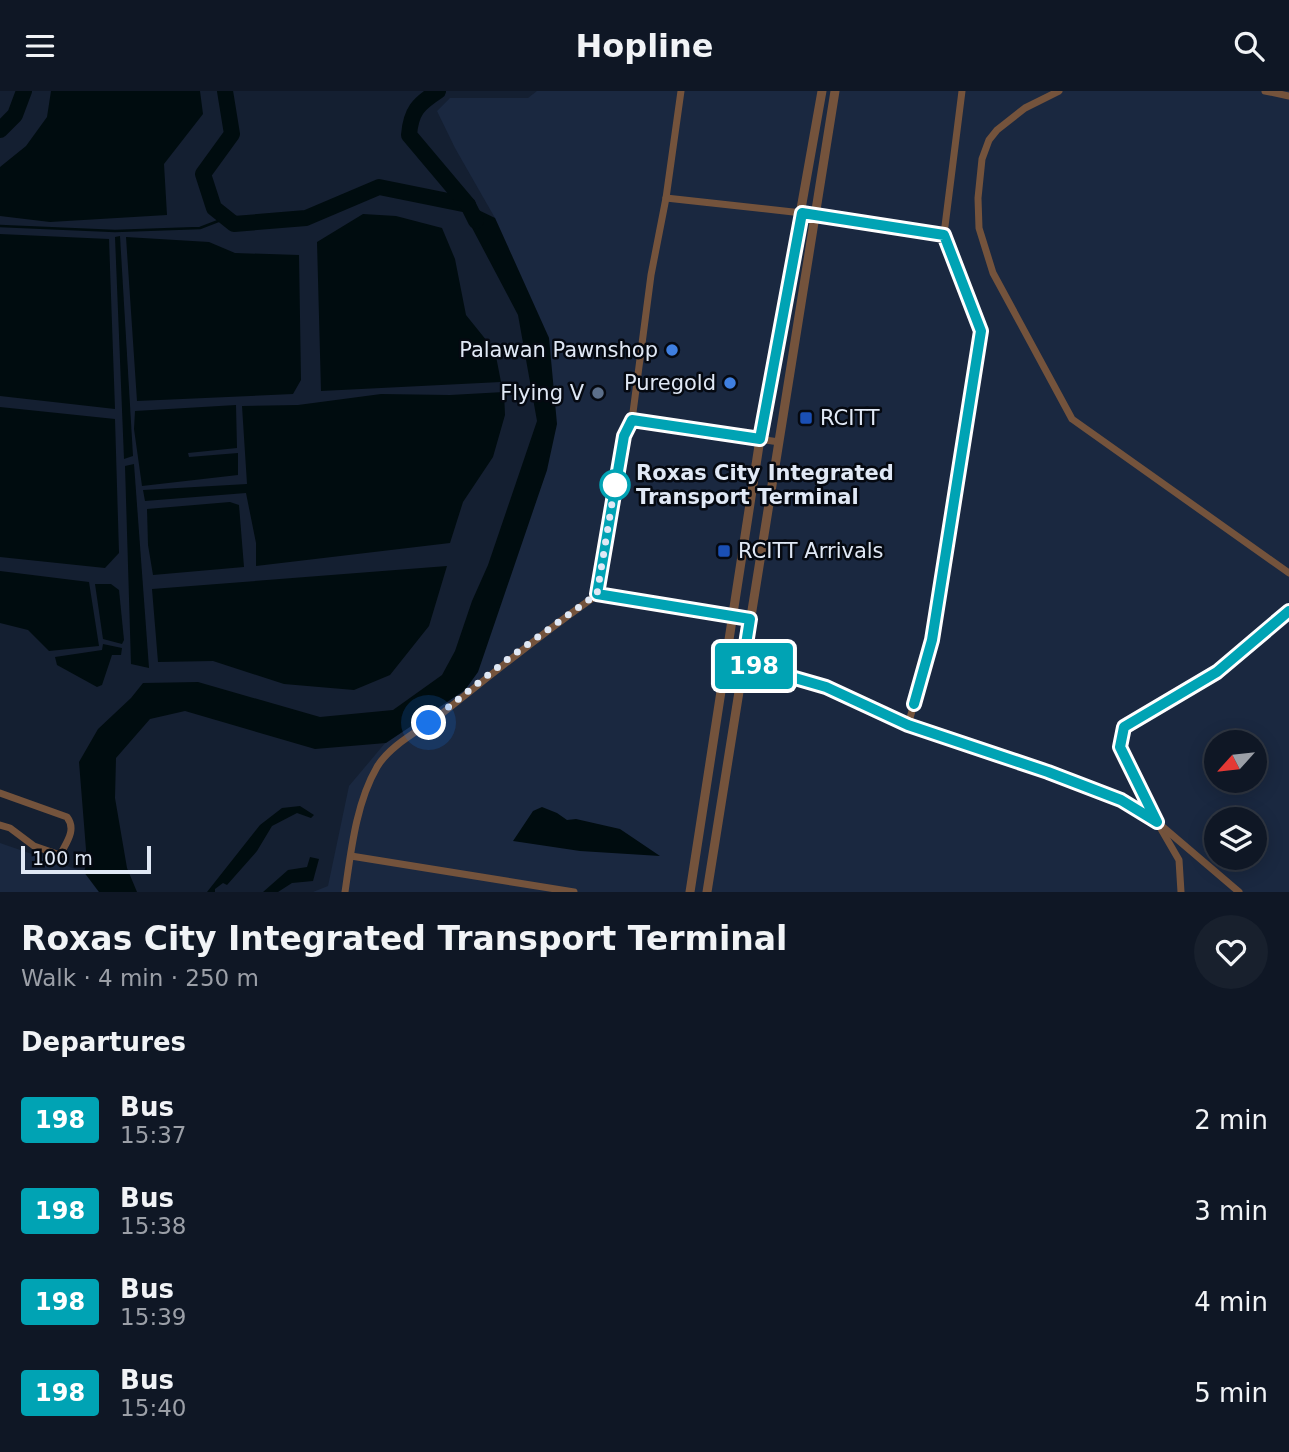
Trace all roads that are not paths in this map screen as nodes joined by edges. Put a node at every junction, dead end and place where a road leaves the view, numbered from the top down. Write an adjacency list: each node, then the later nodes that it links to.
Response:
1 (681, 91): 8 (street)
2 (822, 91): 9 (street)
3 (835, 91): 10 (street)
4 (962, 91): 11 (street)
5 (1059, 91): 15 (street)
6 (1265, 91): 7 (street)
7 (1289, 96)
8 (666, 198): 9 (street); 12 (street)
9 (802, 213): 10 (street); 13 (street)
10 (815, 215): 11 (street); 14 (street)
11 (944, 235): 21 (street)
12 (632, 420): 13 (street); 16 (street)
13 (760, 439): 14 (street); 18 (street)
14 (779, 442): 19 (street)
15 (1289, 573)
16 (597, 594): 18 (street); 25 (street)
17 (1289, 611): 23 (street)
18 (731, 616): 19 (street); 28 (street)
19 (750, 619): 20 (street)
20 (743, 663): 21 (street); 29 (street)
21 (908, 725): 23 (street)
22 (0, 793): 24 (street)
23 (1157, 822): 30 (street); 31 (street)
24 (0, 825)
25 (351, 856): 26 (street); 27 (street)
26 (345, 892)
27 (574, 892)
28 (690, 892)
29 (707, 892)
30 (1181, 892)
31 (1239, 892)

